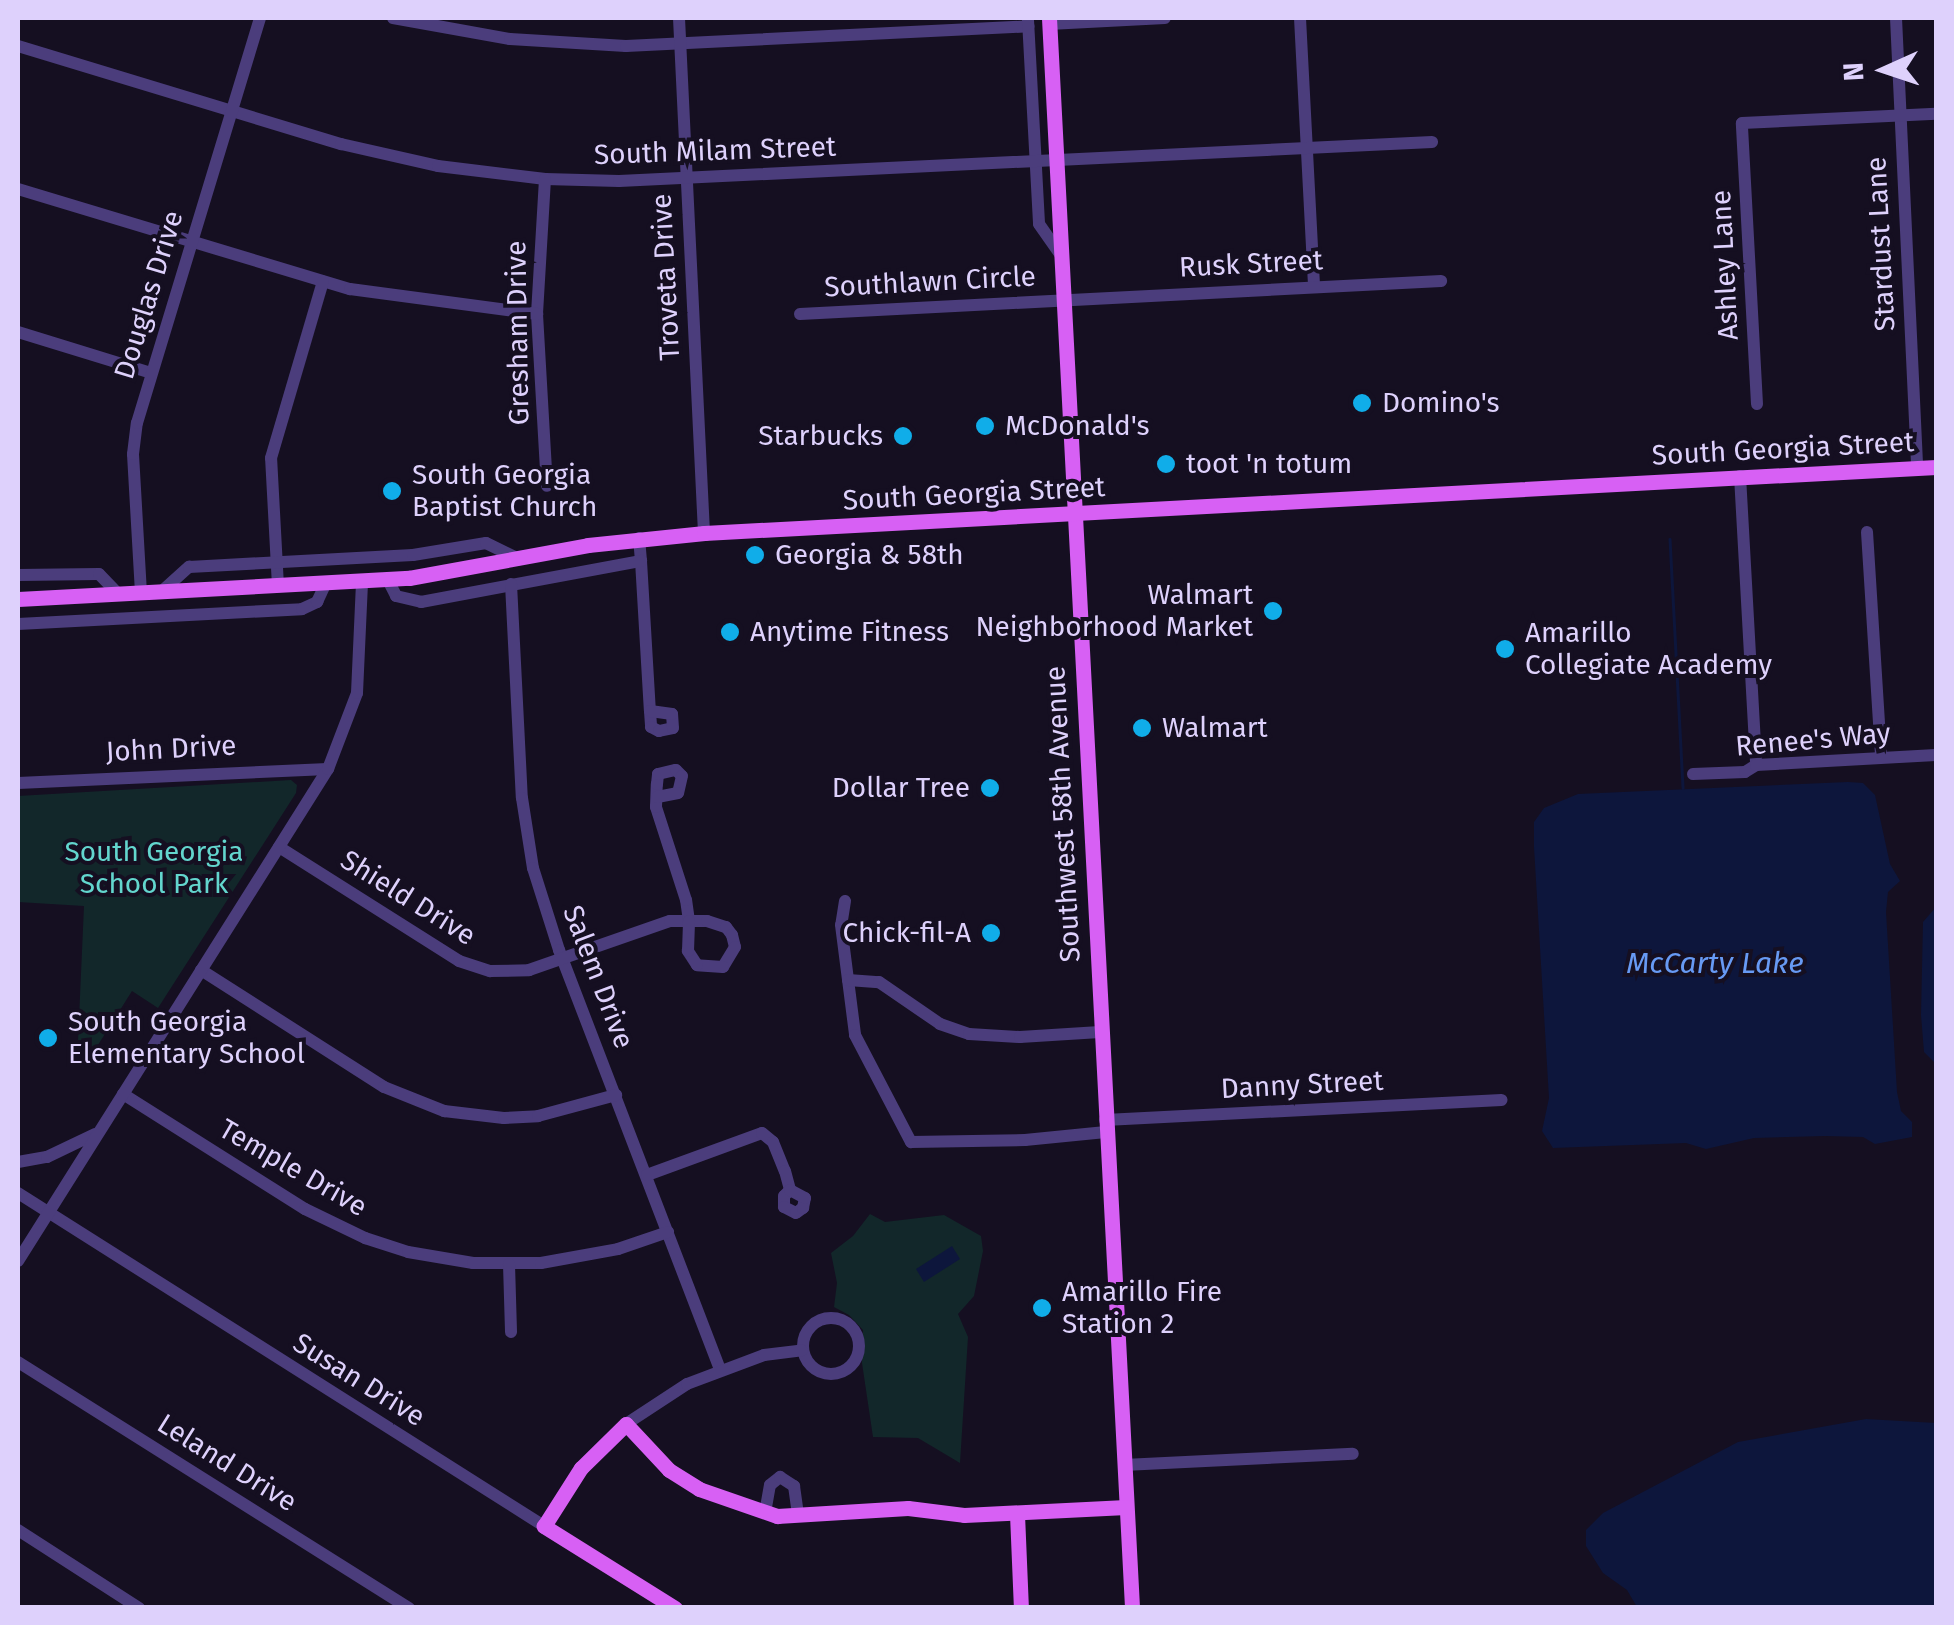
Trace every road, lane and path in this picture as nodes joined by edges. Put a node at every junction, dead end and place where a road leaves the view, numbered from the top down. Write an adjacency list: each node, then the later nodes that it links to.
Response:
1 (260, 18): 11 (street, Douglas Drive)
2 (392, 18): 9 (street)
3 (678, 18): 9 (street, Troveta Drive)
4 (1166, 18): 7 (street)
5 (1300, 18): 15 (street)
6 (1896, 18): 13 (street, Stardust Lane)
7 (1049, 21): 16 (main road, Southwest 58th Avenue)
8 (1028, 22): 9 (street); 17 (street)
9 (680, 44): 18 (street, Troveta Drive)
10 (18, 46): 11 (street, South Milam Street)
11 (230, 110): 19 (street, South Milam Street); 21 (street, Douglas Drive)
12 (1936, 114): 13 (street)
13 (1900, 116): 31 (street, Ashley Lane); 33 (street, Stardust Lane)
14 (1432, 142): 15 (street, South Milam Street)
15 (1307, 148): 16 (street, South Milam Street); 25 (street)
16 (1056, 160): 17 (street, South Milam Street); 22 (main road, Southwest 58th Avenue)
17 (1036, 161): 18 (street, South Milam Street); 22 (street)
18 (686, 178): 19 (street, South Milam Street); 38 (street, Troveta Drive)
19 (545, 179): 27 (street, Gresham Drive)
20 (18, 189): 21 (street)
21 (191, 242): 23 (street); 30 (street, Douglas Drive)
22 (1061, 254): 26 (main road, Southwest 58th Avenue)
23 (324, 281): 27 (street); 42 (street)
24 (1441, 281): 25 (street, Rusk Street)
25 (1314, 286): 26 (street, Rusk Street)
26 (1064, 300): 28 (street, Southlawn Circle); 36 (main road, Southwest 58th Avenue)
27 (537, 314): 35 (street, Gresham Drive)
28 (800, 314)
29 (18, 335): 30 (street)
30 (152, 372): 50 (street, Douglas Drive)
31 (1758, 404)
32 (1936, 467): 33 (main road, South Georgia Street)
33 (1917, 468): 34 (main road, South Georgia Street)
34 (1740, 476): 36 (main road, South Georgia Street); 57 (street)
35 (547, 486)
36 (1072, 514): 38 (main road, South Georgia Street); 68 (main road, Southwest 58th Avenue)
37 (1867, 532): 56 (street)
38 (704, 533): 39 (main road, South Georgia Street)
39 (639, 538): 40 (main road, South Georgia Street); 41 (street)
40 (519, 559): 42 (street); 44 (main road, South Georgia Street)
41 (642, 561): 47 (street); 54 (street)
42 (277, 563): 48 (street); 49 (street)
43 (18, 575): 51 (street)
44 (388, 580): 45 (main road, South Georgia Street); 47 (street)
45 (362, 581): 46 (main road, South Georgia Street); 58 (street)
46 (326, 583): 48 (main road, South Georgia Street); 53 (street)
47 (512, 584): 65 (street, Salem Drive)
48 (278, 586): 49 (main road, South Georgia Street)
49 (162, 592): 50 (main road, South Georgia Street)
50 (141, 593): 51 (main road, South Georgia Street)
51 (118, 594): 52 (main road, South Georgia Street)
52 (18, 600)
53 (18, 624)
54 (650, 711)
55 (1936, 754): 56 (street, Renee's Way)
56 (1881, 757): 57 (street, Renee's Way)
57 (1756, 764): 59 (street, Renee's Way)
58 (328, 769): 60 (street, John Drive); 62 (street)
59 (1694, 774)
60 (18, 783)
61 (657, 797): 64 (street)
62 (280, 847): 65 (street, Shield Drive); 66 (street)
63 (845, 901): 67 (street)
64 (689, 921): 64 (street); 65 (street, Shield Drive)
65 (564, 960): 70 (street, Salem Drive)
66 (202, 970): 69 (street); 70 (street)
67 (848, 980): 68 (street); 72 (street, Danny Street)
68 (1100, 1032): 72 (main road, Southwest 58th Avenue)
69 (123, 1094): 73 (street); 81 (street, Temple Drive)
70 (616, 1096): 75 (street, Salem Drive)
71 (1501, 1100): 72 (street, Danny Street)
72 (1106, 1126): 88 (main road, Southwest 58th Avenue)
73 (97, 1133): 74 (street); 78 (street)
74 (18, 1162)
75 (647, 1175): 76 (street); 79 (street, Salem Drive)
76 (790, 1190)
77 (18, 1194): 78 (street, Susan Drive)
78 (49, 1213): 80 (street); 93 (street, Susan Drive)
79 (668, 1232): 81 (street, Temple Drive); 85 (street, Salem Drive)
80 (18, 1261)
81 (509, 1264): 82 (street)
82 (511, 1332)
83 (802, 1350): 83 (street); 85 (street)
84 (18, 1362): 97 (street, Leland Drive)
85 (720, 1370): 86 (street)
86 (626, 1424): 90 (main road); 93 (main road)
87 (1353, 1454): 88 (street)
88 (1124, 1465): 89 (main road, Southwest 58th Avenue)
89 (1126, 1508): 91 (main road); 99 (main road, Southwest 58th Avenue)
90 (765, 1513): 92 (main road); 92 (street)
91 (1017, 1514): 92 (main road); 98 (main road)
92 (798, 1515)
93 (544, 1526): 95 (main road, Susan Drive)
94 (18, 1530): 96 (street)
95 (668, 1606)
96 (139, 1608)
97 (409, 1608)
98 (1021, 1608)
99 (1132, 1608)

